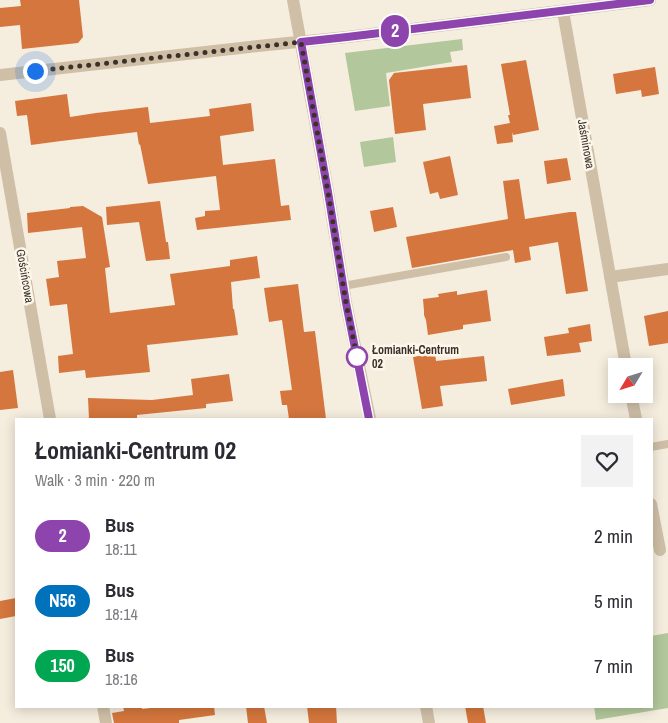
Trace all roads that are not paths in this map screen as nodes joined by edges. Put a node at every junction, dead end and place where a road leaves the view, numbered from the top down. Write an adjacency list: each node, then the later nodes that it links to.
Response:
1 (293, 0): 4 (street)
2 (650, 0): 3 (street)
3 (562, 11): 4 (street); 9 (street, Jaśminowa)
4 (301, 42): 5 (street); 10 (street)
5 (0, 75)
6 (0, 132): 13 (street, Gościńcowa)
7 (506, 257): 10 (lane)
8 (668, 269): 9 (street)
9 (610, 277): 11 (street, Jaśminowa)
10 (343, 286): 14 (street)
11 (625, 358)
12 (633, 403): 15 (street)
13 (50, 418)
14 (370, 418)
15 (636, 418)
16 (668, 444): 17 (lane)
17 (653, 447)
18 (653, 514): 19 (street)
19 (660, 550)
20 (103, 708): 22 (street)
21 (426, 708): 23 (street)
22 (106, 723)
23 (429, 723)

